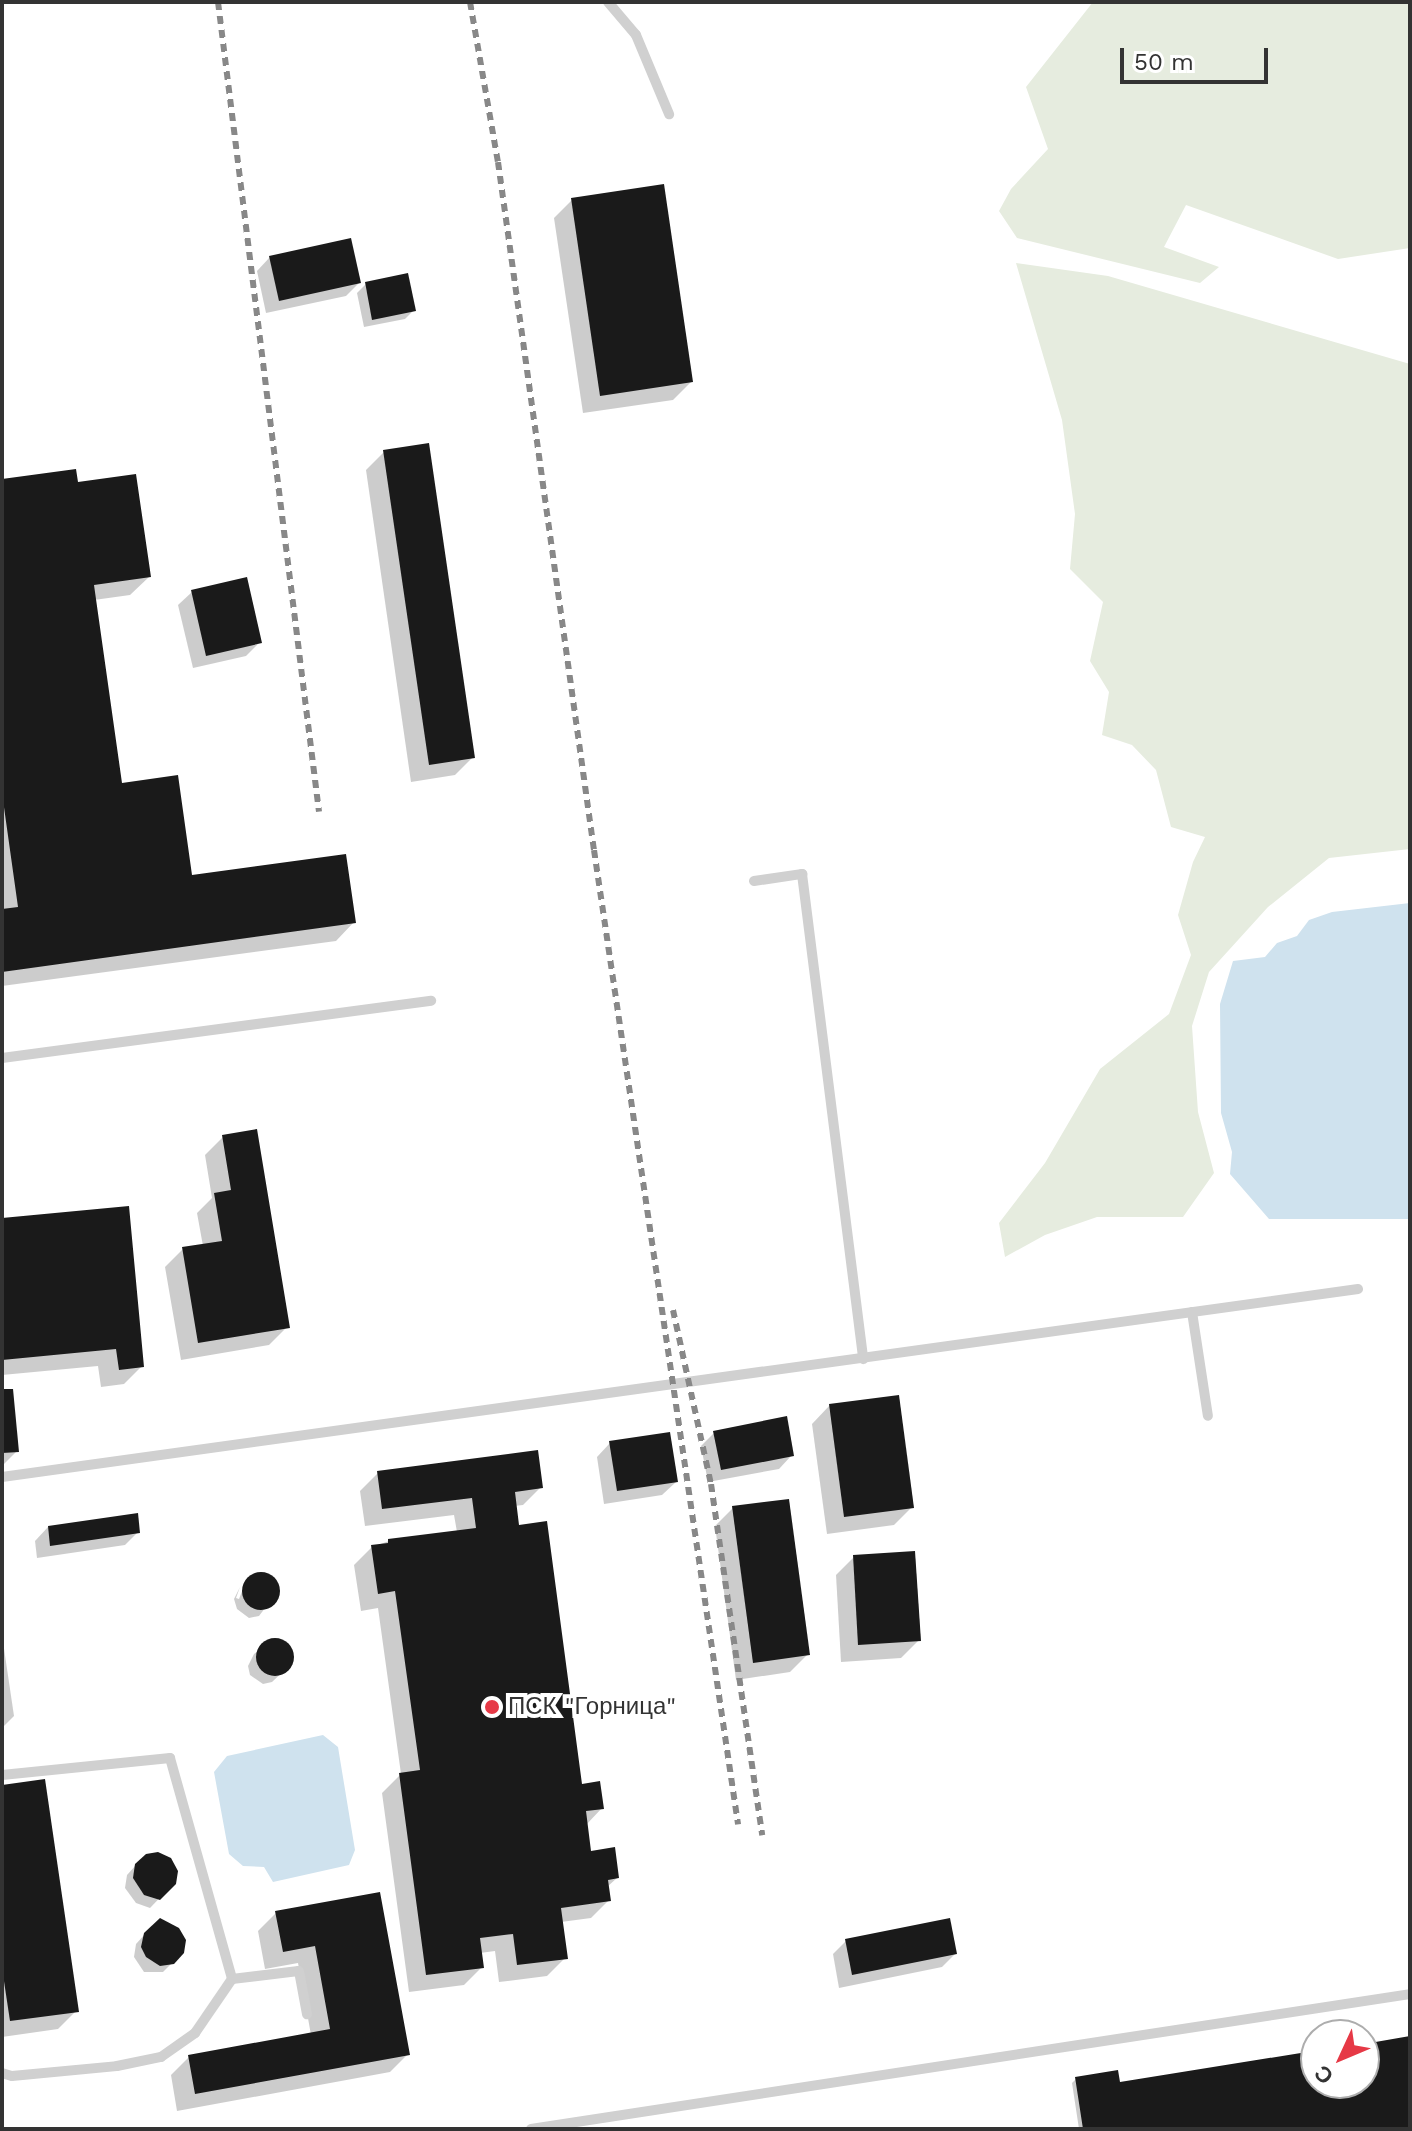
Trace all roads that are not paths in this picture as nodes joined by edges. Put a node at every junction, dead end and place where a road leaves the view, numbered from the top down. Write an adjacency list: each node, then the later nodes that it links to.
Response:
1 (608, 2): 2 (lane)
2 (669, 114)
3 (754, 881): 8 (lane)
4 (431, 1001): 5 (lane)
5 (2, 1058)
6 (1358, 1289): 7 (lane)
7 (1192, 1312): 8 (lane); 9 (lane)
8 (863, 1359): 10 (lane)
9 (1208, 1416)
10 (2, 1477)
11 (2, 1775): 12 (lane)
12 (232, 1979): 14 (lane); 15 (lane)
13 (1410, 1994): 16 (lane)
14 (307, 2014)
15 (2, 2073)
16 (531, 2129)

